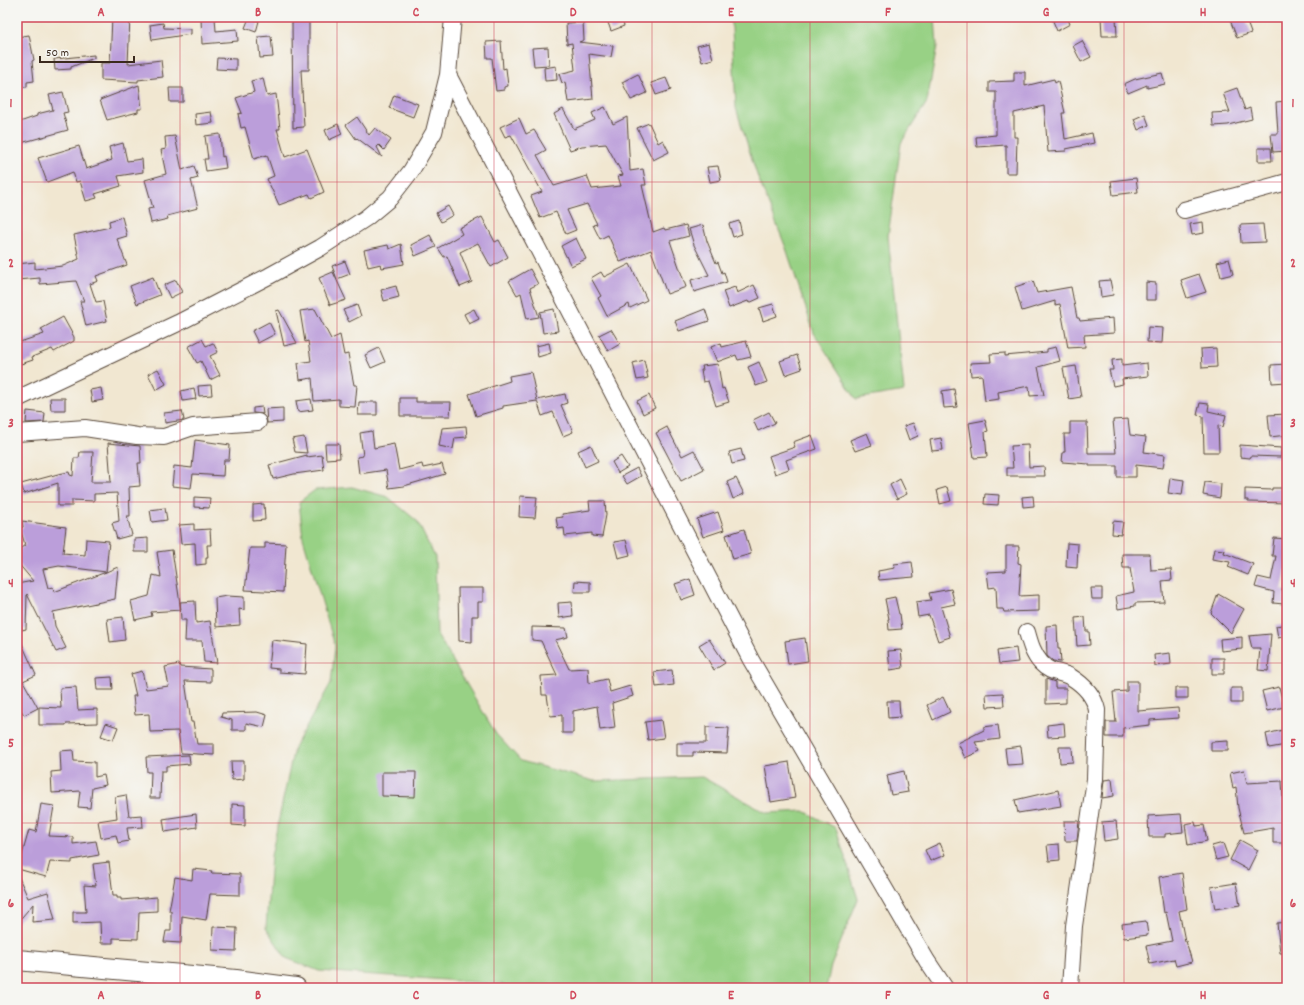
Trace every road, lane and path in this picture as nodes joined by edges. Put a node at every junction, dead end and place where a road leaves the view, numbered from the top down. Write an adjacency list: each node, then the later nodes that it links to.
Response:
1 (453, 17): 2 (street)
2 (448, 75): 5 (street); 12 (street)
3 (1287, 182): 4 (street)
4 (1184, 210)
5 (17, 399)
6 (258, 422): 7 (street)
7 (17, 433)
8 (1027, 632): 13 (street)
9 (17, 960): 10 (main road)
10 (236, 984): 11 (main road)
11 (296, 988)
12 (945, 988)
13 (1070, 988)

